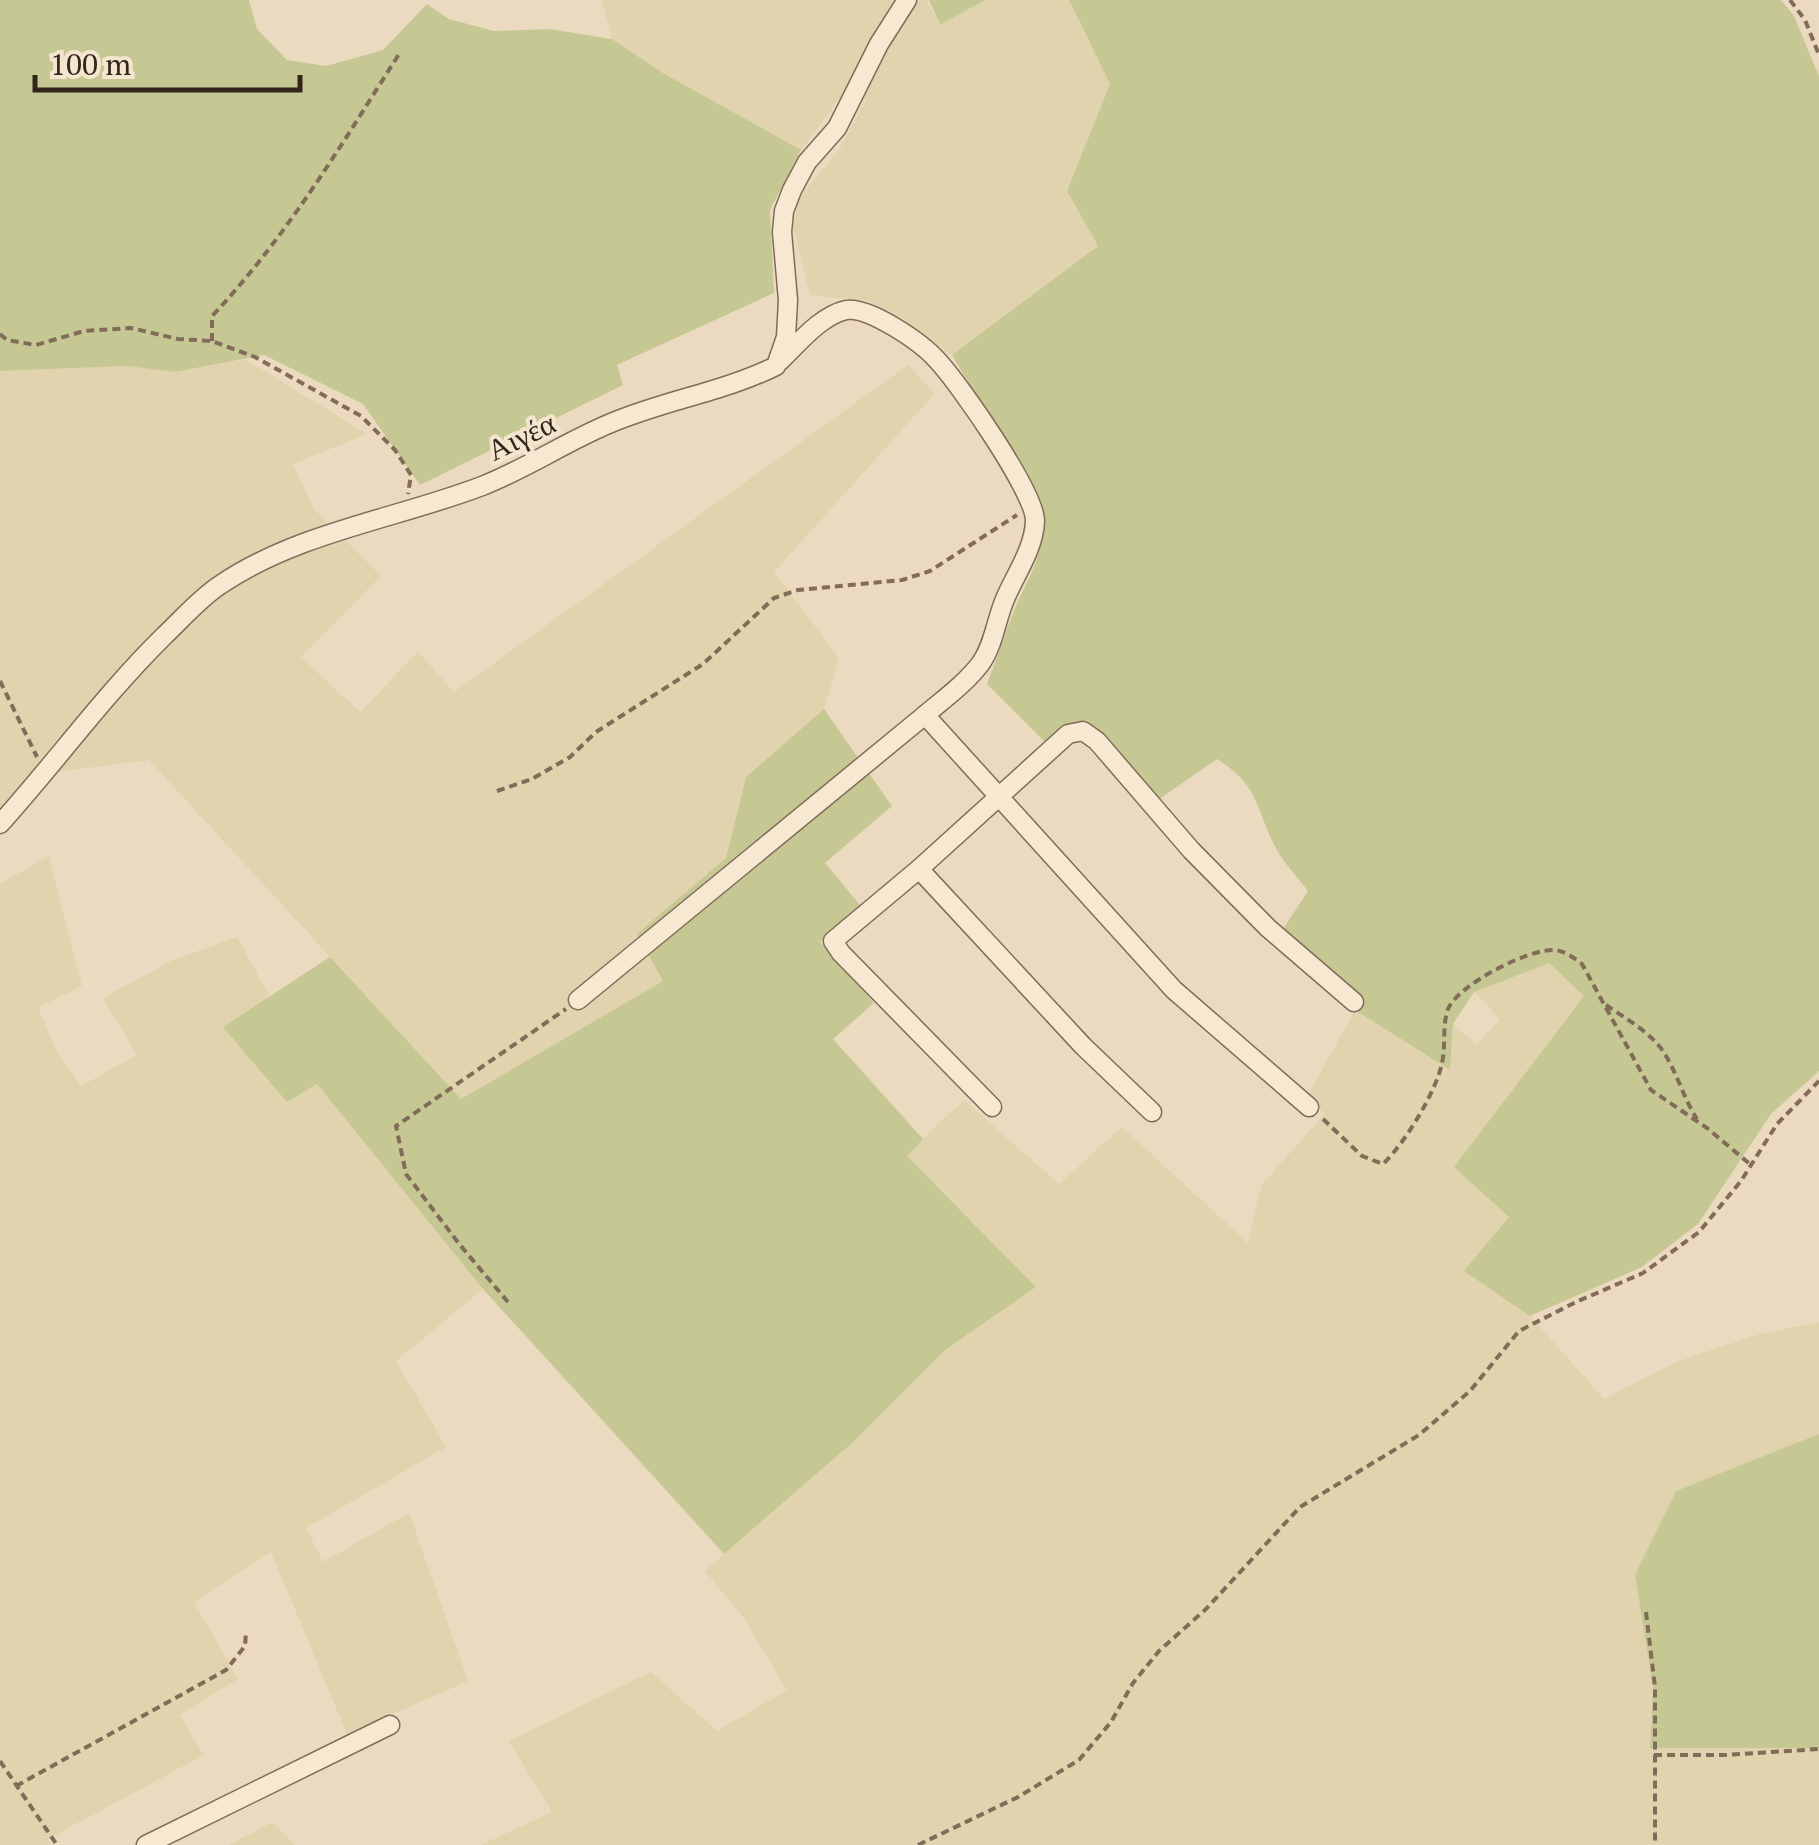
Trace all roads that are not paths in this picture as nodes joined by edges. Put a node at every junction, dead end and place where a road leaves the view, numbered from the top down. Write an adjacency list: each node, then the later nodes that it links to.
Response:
1 (907, 0): 2 (street)
2 (776, 366): 3 (street); 5 (street, Αιγέα)
3 (925, 716): 4 (street); 7 (street)
4 (999, 799): 6 (street); 8 (street); 10 (street)
5 (0, 824)
6 (919, 869): 9 (street); 11 (street)
7 (578, 1000)
8 (1354, 1002)
9 (992, 1107)
10 (1308, 1108)
11 (1152, 1112)
12 (390, 1726): 13 (street)
13 (146, 1845)

